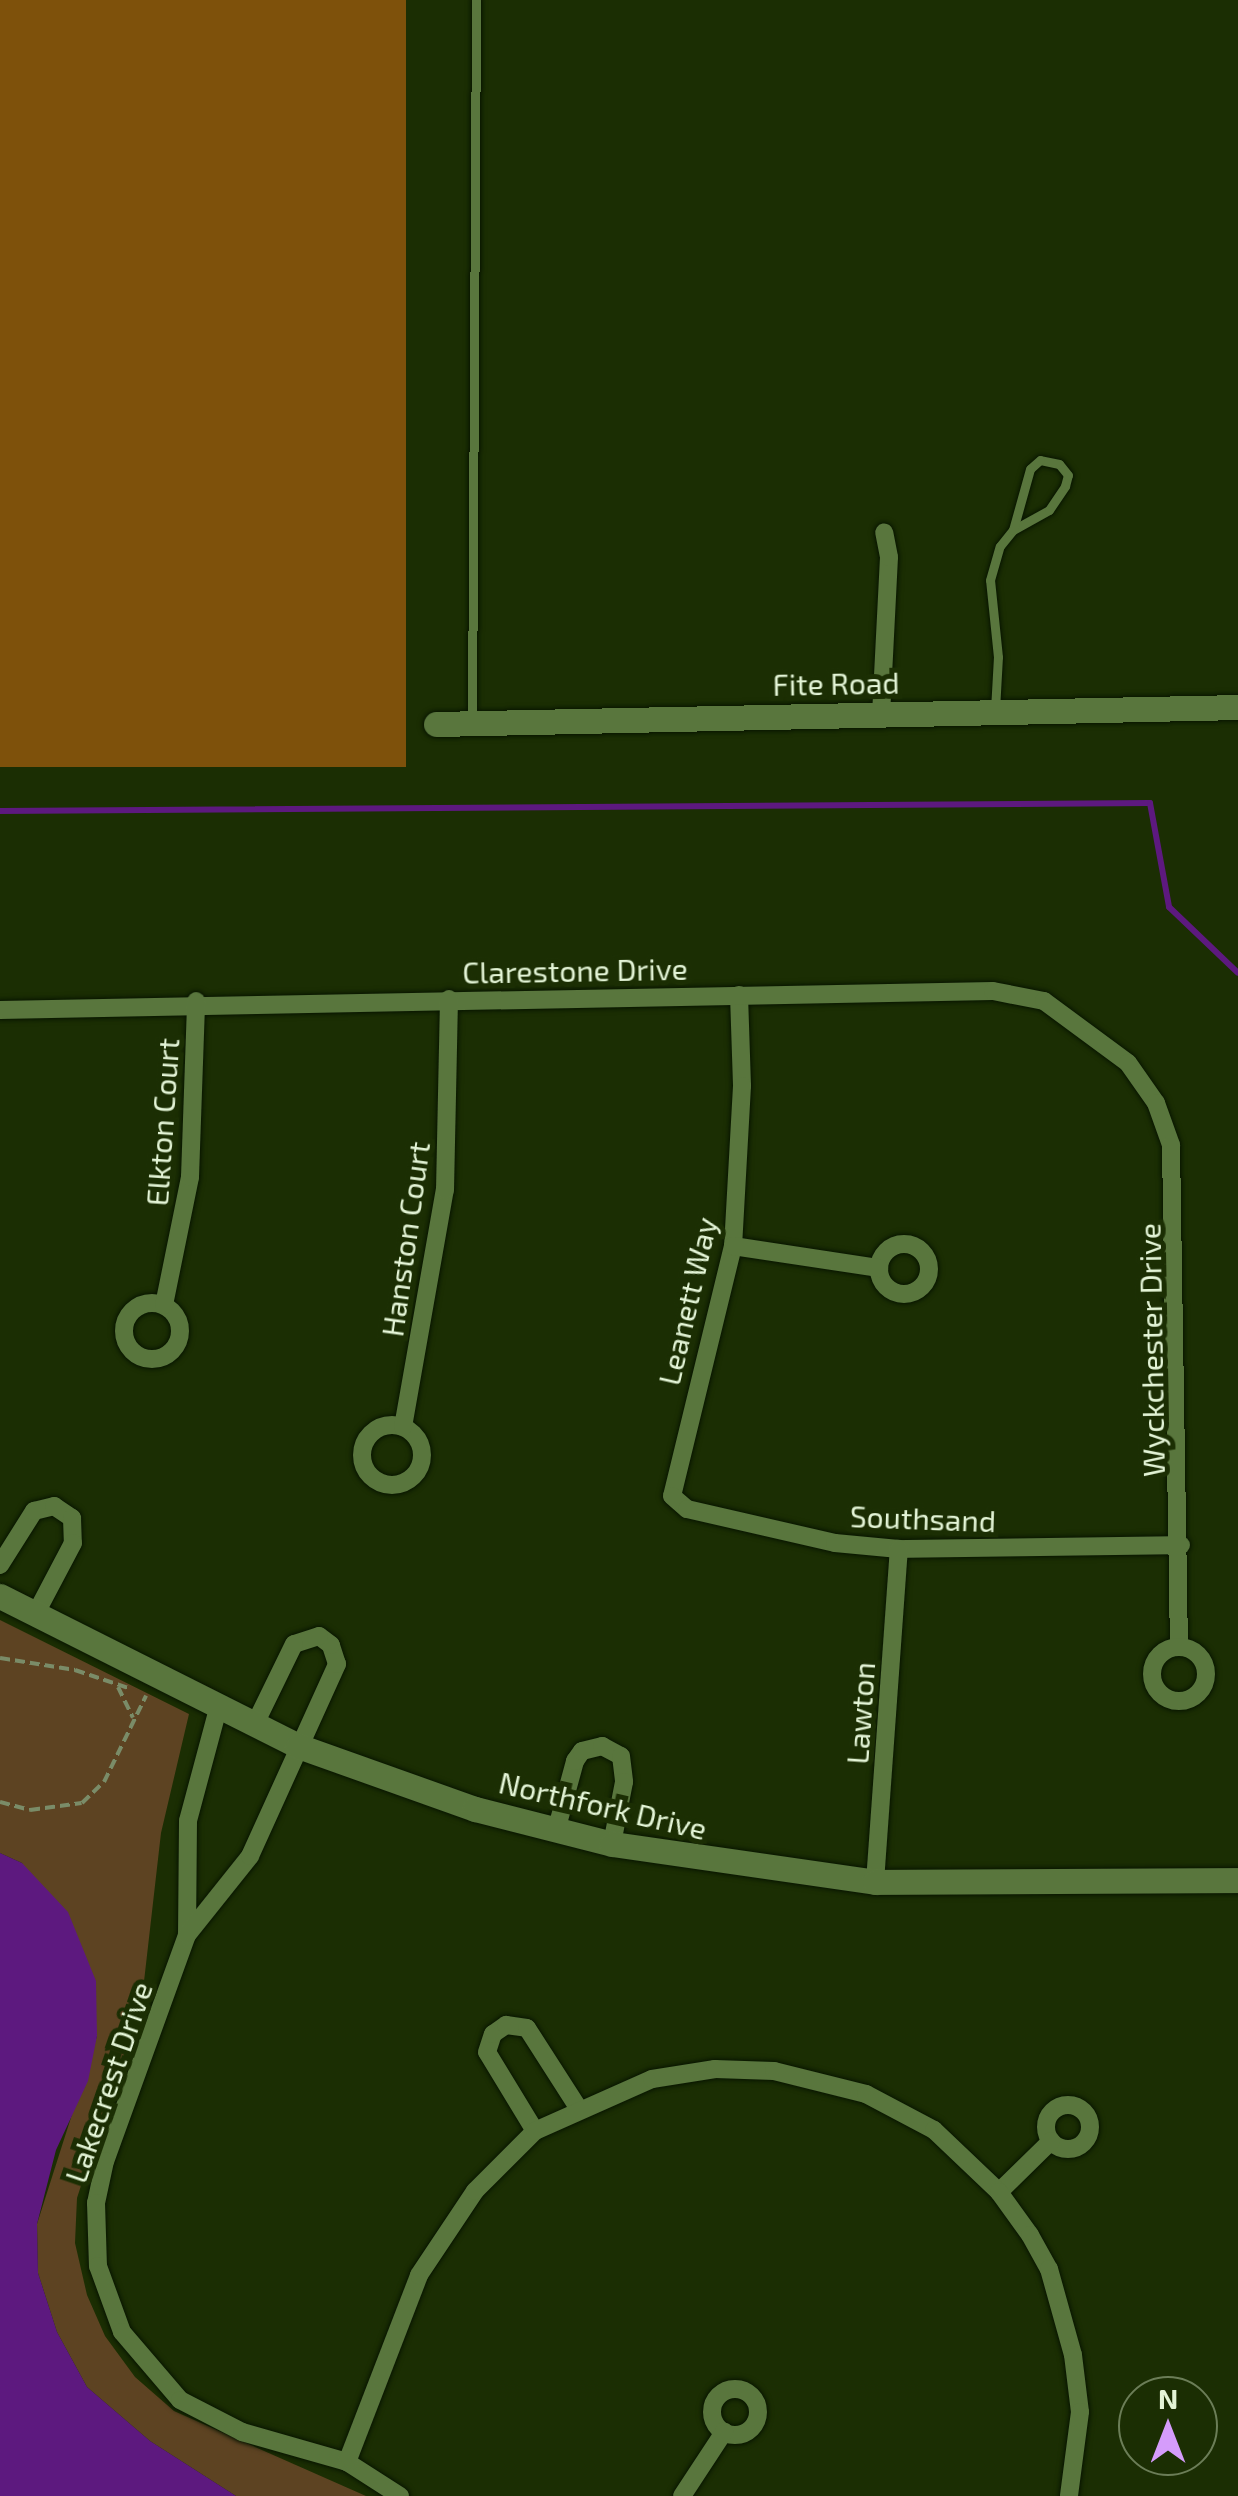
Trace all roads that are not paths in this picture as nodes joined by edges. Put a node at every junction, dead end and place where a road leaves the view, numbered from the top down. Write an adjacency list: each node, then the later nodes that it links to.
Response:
1 (476, 0): 8 (lane)
2 (1013, 530): 2 (lane); 5 (lane)
3 (884, 532): 6 (street)
4 (1238, 707): 5 (street, Fite Road)
5 (995, 712): 6 (street, Fite Road)
6 (881, 715): 8 (street, Fite Road)
7 (436, 724): 8 (street, Fite Road)
8 (472, 724)
9 (739, 995): 10 (street, Clarestone Drive); 13 (street, Clarestone Drive); 14 (street, Leanett Way)
10 (448, 999): 11 (street, Clarestone Drive); 17 (street, Hanston Court)
11 (196, 1002): 12 (street, Clarestone Drive); 16 (street, Elkton Court)
12 (0, 1010)
13 (1128, 1063): 19 (street, Wyckchester Drive)
14 (733, 1246): 15 (street); 18 (street, Leanett Way)
15 (879, 1268)
16 (164, 1305)
17 (403, 1426)
18 (672, 1496): 20 (street, Southsand)
19 (1181, 1545): 20 (street, Southsand); 24 (street, Wyckchester Drive)
20 (899, 1549): 31 (street, Lawton)
21 (0, 1564): 23 (street)
22 (0, 1596): 23 (street, Northfork Drive)
23 (35, 1614): 25 (street, Northfork Drive)
24 (1179, 1647)
25 (219, 1705): 26 (street, Northfork Drive); 32 (street, Lakecrest Drive)
26 (255, 1724): 27 (street, Northfork Drive); 27 (street, Lakecrest Drive)
27 (298, 1746): 28 (street, Northfork Drive); 32 (street, Lakecrest Drive)
28 (556, 1831): 29 (street, Northfork Drive); 29 (street)
29 (612, 1844): 31 (street, Northfork Drive)
30 (1238, 1880): 31 (street, Northfork Drive)
31 (875, 1882)
32 (187, 1935): 38 (street, Lakecrest Drive)
33 (580, 2110): 34 (street); 34 (street); 36 (street)
34 (535, 2131): 38 (street)
35 (1051, 2141): 36 (street)
36 (999, 2192): 41 (street)
37 (724, 2432): 40 (street)
38 (347, 2462): 39 (street, Lakecrest Drive)
39 (400, 2496)
40 (682, 2496)
41 (1069, 2496)

